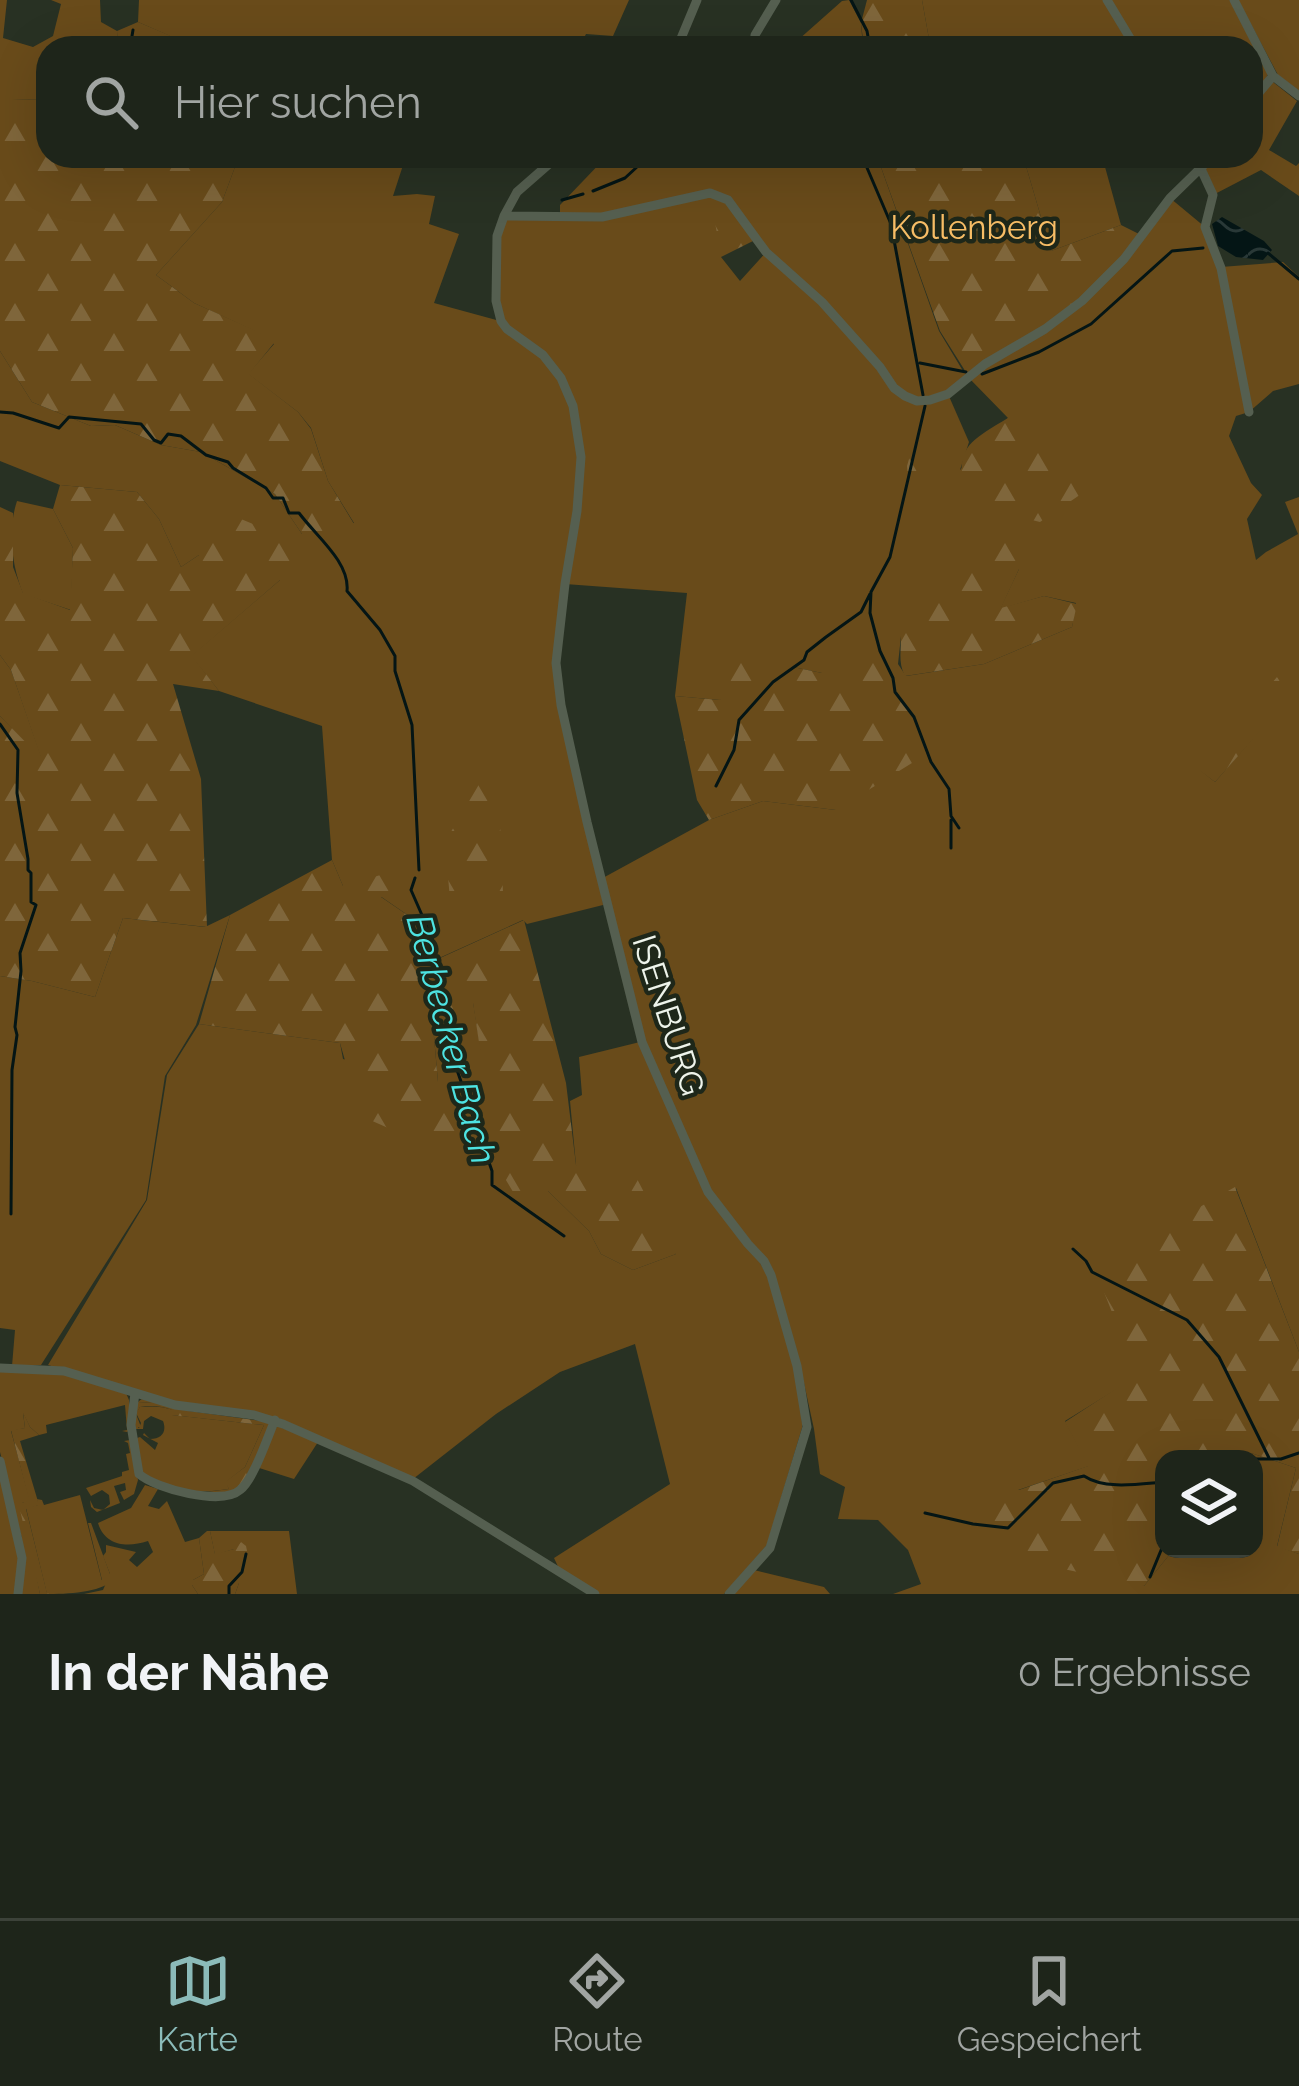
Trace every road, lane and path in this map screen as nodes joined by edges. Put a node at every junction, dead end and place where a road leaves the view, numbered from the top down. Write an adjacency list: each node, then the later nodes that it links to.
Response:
1 (697, 0): 5 (street)
2 (776, 0): 6 (street)
3 (1107, 0): 7 (street)
4 (1234, 0): 8 (street)
5 (682, 36)
6 (755, 36)
7 (1129, 36)
8 (1252, 36)
9 (1263, 57): 10 (street)
10 (1273, 76): 11 (street); 12 (street)
11 (1263, 88)
12 (1299, 96)
13 (545, 168): 15 (street)
14 (1202, 169): 15 (street); 16 (street)
15 (504, 216): 23 (street, ISENBURG)
16 (1249, 412)
17 (0, 1368): 18 (street)
18 (135, 1393): 19 (street); 19 (street)
19 (275, 1420): 22 (street)
20 (0, 1461): 21 (street)
21 (18, 1594)
22 (595, 1594)
23 (729, 1594)

